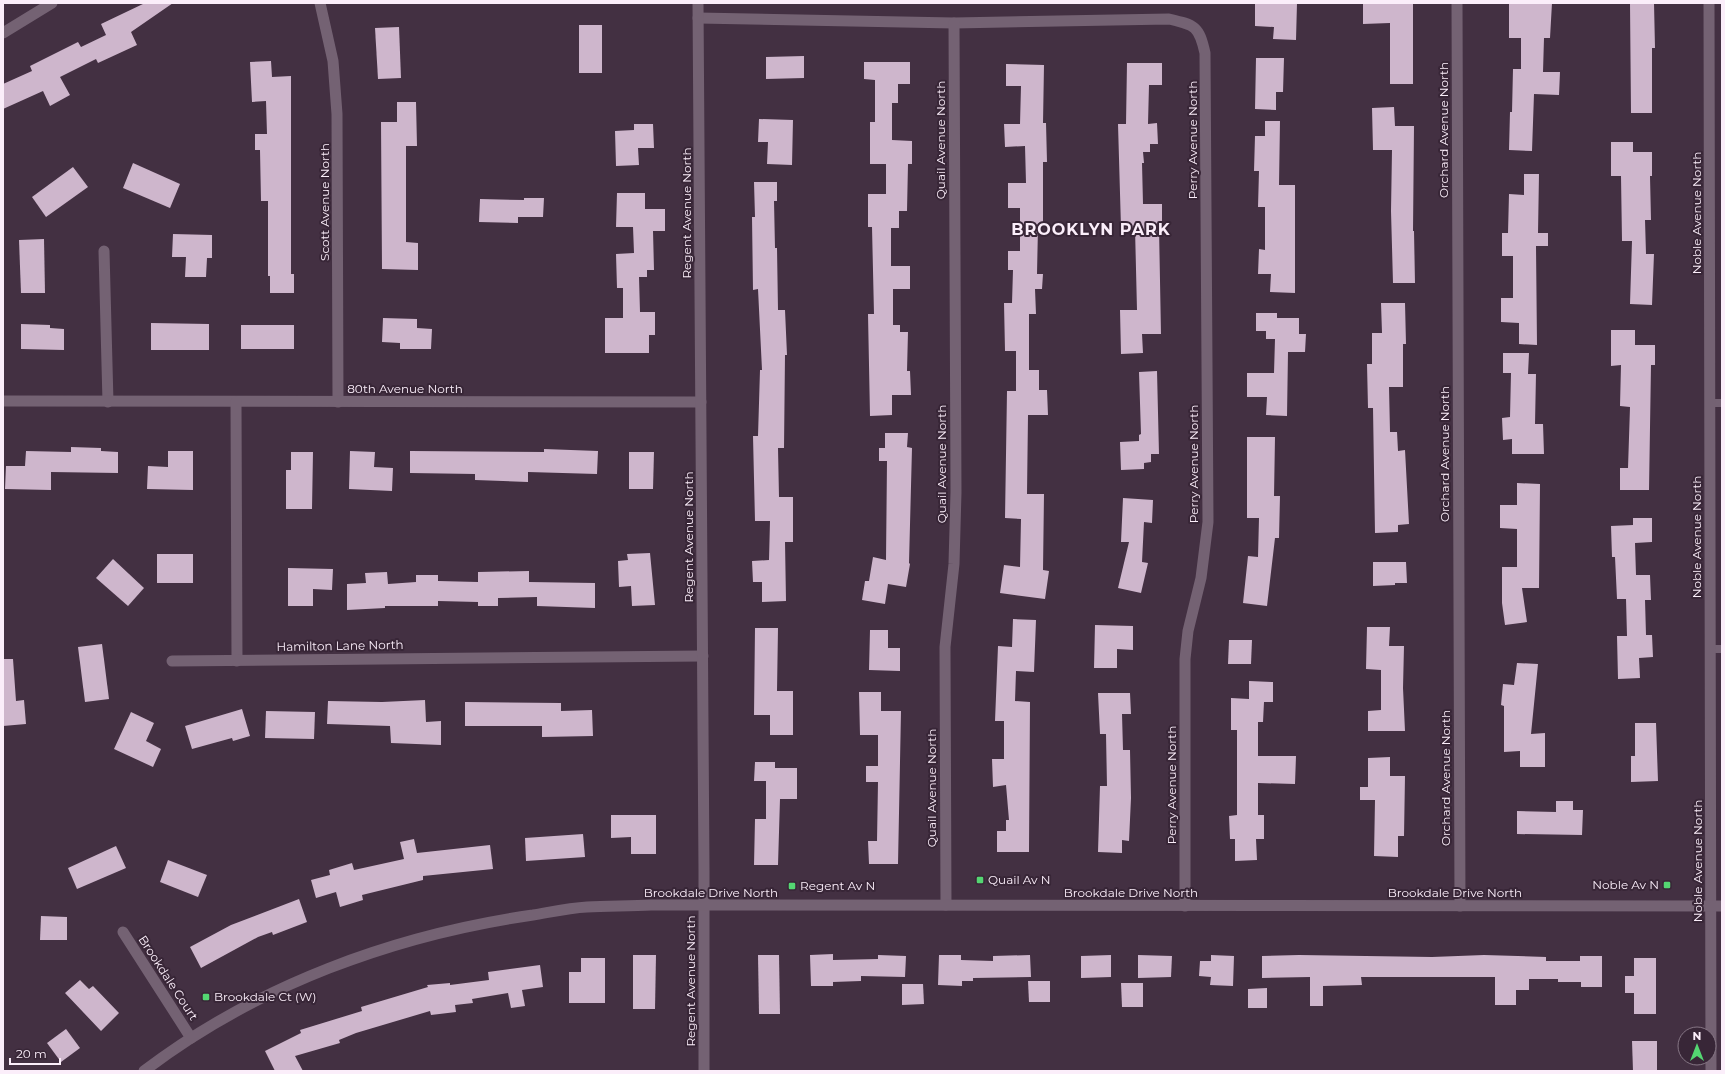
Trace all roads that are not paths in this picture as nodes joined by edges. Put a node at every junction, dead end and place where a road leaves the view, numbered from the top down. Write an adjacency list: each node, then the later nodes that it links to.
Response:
1 (52, 3): 8 (street)
2 (320, 3): 13 (street, Scott Avenue North)
3 (698, 3): 6 (street, Regent Avenue North)
4 (1457, 3): 25 (street, Orchard Avenue North)
5 (1709, 3): 15 (street, Noble Avenue North)
6 (698, 18): 7 (street); 14 (street, Regent Avenue North)
7 (954, 22): 22 (street, Quail Avenue North); 24 (street, Perry Avenue North)
8 (3, 33)
9 (104, 251): 11 (street)
10 (3, 401): 11 (street, 80th Avenue North)
11 (108, 402): 12 (street, 80th Avenue North)
12 (236, 402): 13 (street, 80th Avenue North); 21 (street)
13 (338, 402): 14 (street, 80th Avenue North)
14 (701, 402): 19 (street, Regent Avenue North)
15 (1710, 403): 16 (lane); 17 (street, Noble Avenue North)
16 (1722, 403)
17 (1710, 649): 18 (lane); 26 (street, Noble Avenue North)
18 (1722, 649)
19 (703, 656): 21 (street, Hamilton Lane North); 23 (street, Regent Avenue North)
20 (172, 661): 21 (street, Hamilton Lane North)
21 (237, 661)
22 (946, 905): 23 (street, Brookdale Drive North); 24 (street, Brookdale Drive North)
23 (704, 906): 28 (street, Brookdale Drive North); 30 (street, Regent Avenue North)
24 (1185, 906): 25 (street, Brookdale Drive North)
25 (1460, 906): 26 (street, Brookdale Drive North)
26 (1716, 906): 31 (street, Noble Avenue North)
27 (123, 932): 28 (street, Brookdale Court)
28 (191, 1038): 29 (street, Brookdale Drive North)
29 (144, 1071)
30 (704, 1071)
31 (1711, 1071)

